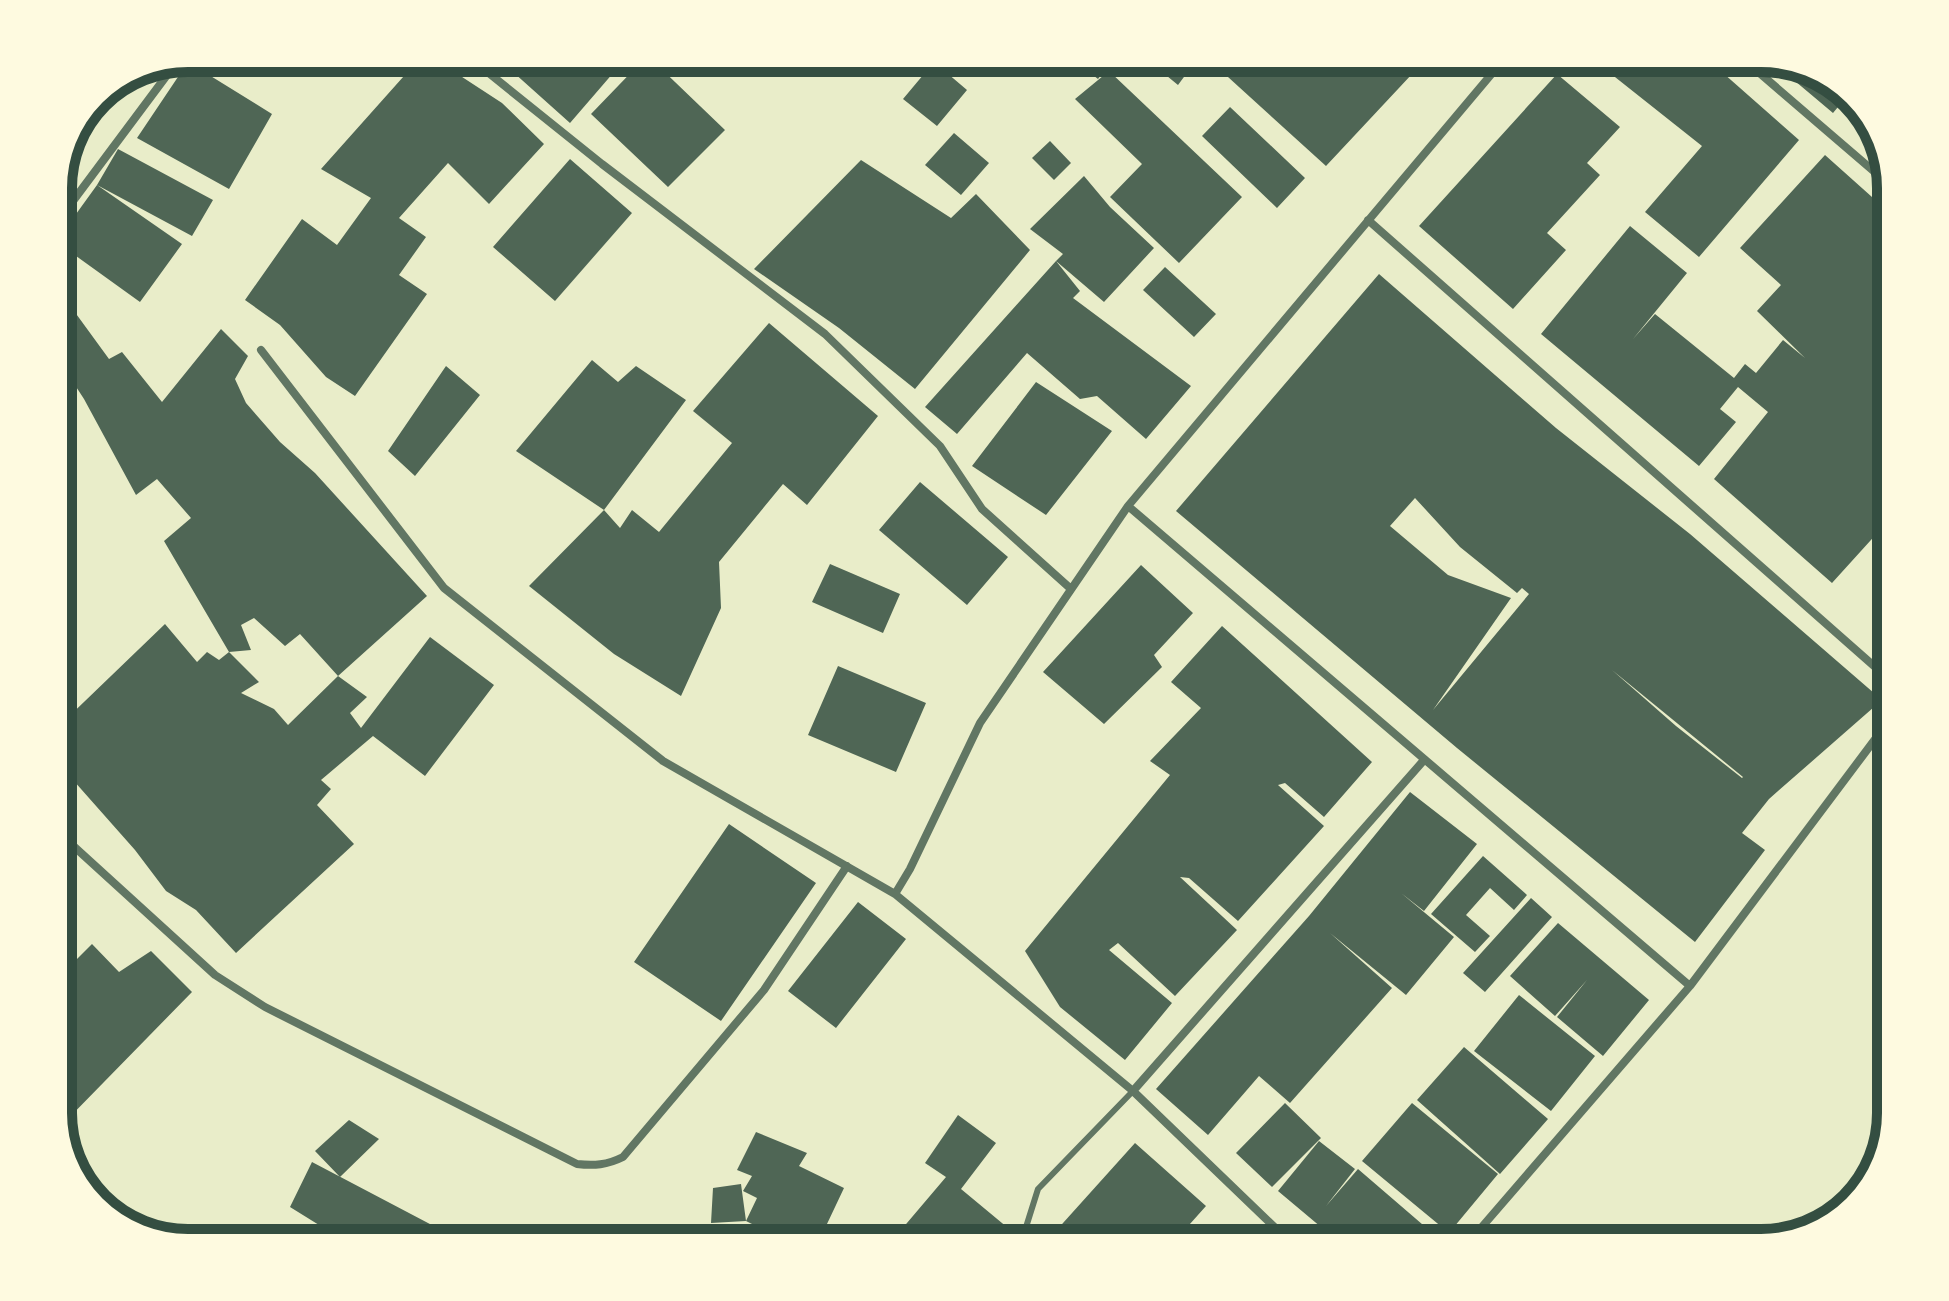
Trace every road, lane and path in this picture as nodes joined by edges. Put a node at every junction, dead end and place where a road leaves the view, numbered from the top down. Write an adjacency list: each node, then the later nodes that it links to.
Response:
1 (487, 72): 10 (street)
2 (1493, 72): 7 (street)
3 (1758, 72): 5 (street)
4 (168, 74): 6 (street)
5 (1876, 173)
6 (72, 202)
7 (1368, 220): 9 (street); 11 (street)
8 (261, 350): 15 (street)
9 (1128, 506): 10 (street); 13 (street)
10 (1071, 589): 16 (street)
11 (1877, 669)
12 (1877, 737): 17 (street)
13 (1424, 760): 17 (street); 18 (street)
14 (72, 845): 15 (street)
15 (847, 866): 16 (street)
16 (895, 894): 18 (street)
17 (1690, 986): 21 (street)
18 (1133, 1091): 19 (lane); 20 (street)
19 (1025, 1229)
20 (1276, 1229)
21 (1480, 1229)

